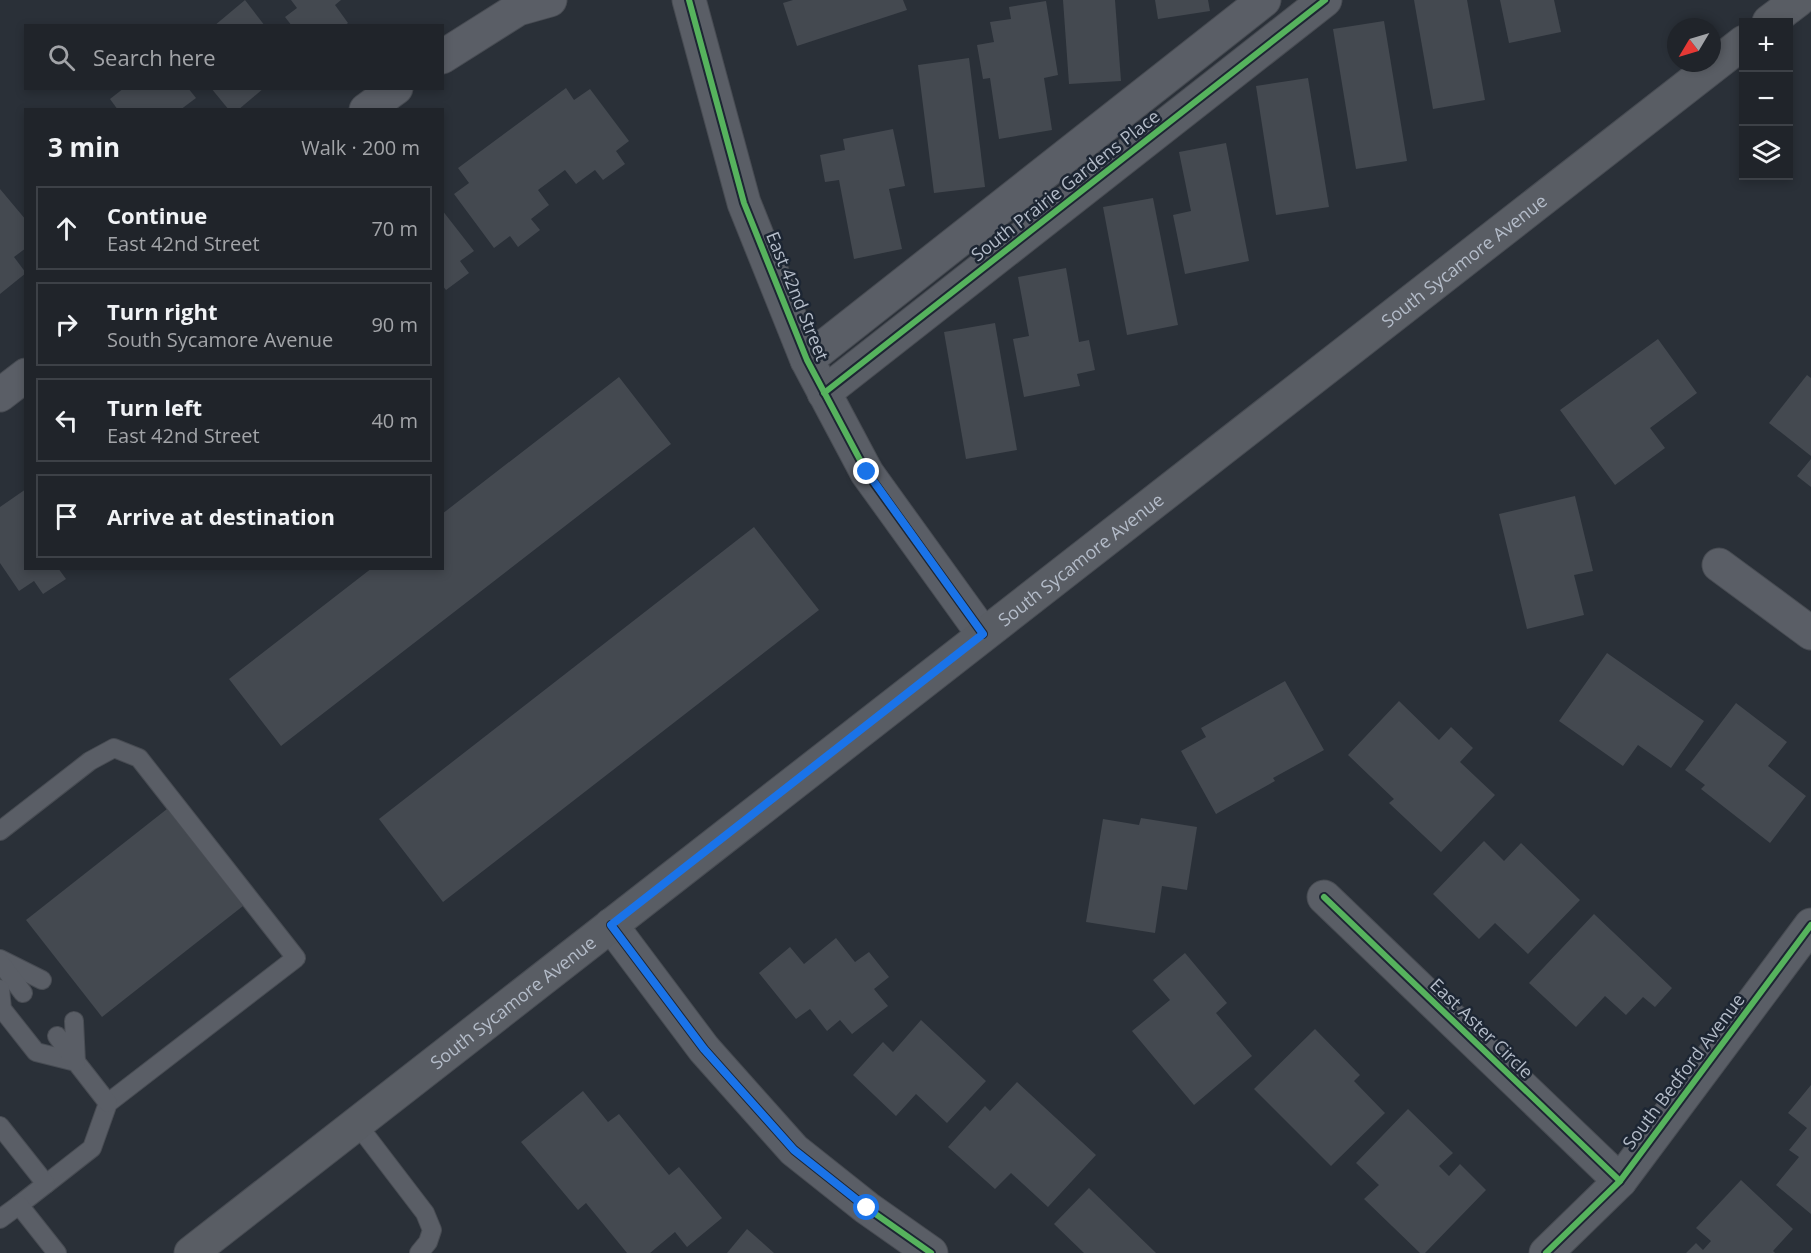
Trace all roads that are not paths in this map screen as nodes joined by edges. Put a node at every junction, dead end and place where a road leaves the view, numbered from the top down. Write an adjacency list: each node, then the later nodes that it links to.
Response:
1 (550, 0): 8 (street)
2 (689, 0): 11 (street, East 42nd Street)
3 (1264, 0): 11 (street, South Prairie Gardens Place)
4 (1325, 0): 13 (street, South Prairie Gardens Place)
5 (1798, 0): 6 (main road)
6 (1774, 18)
7 (1739, 45): 17 (main road, South Sycamore Avenue)
8 (444, 56)
9 (393, 90): 10 (street)
10 (369, 108)
11 (807, 360): 13 (street, East 42nd Street)
12 (24, 377): 14 (street)
13 (824, 393): 17 (street, East 42nd Street)
14 (0, 395)
15 (1719, 565): 16 (street)
16 (1811, 633)
17 (983, 634): 20 (main road, South Sycamore Avenue)
18 (0, 831): 29 (lane)
19 (1324, 897): 32 (street, East Aster Circle)
20 (611, 925): 30 (main road, South Sycamore Avenue); 39 (street)
21 (1811, 925): 32 (street, South Bedford Avenue)
22 (0, 961): 23 (lane); 25 (lane)
23 (42, 980)
24 (0, 989): 28 (lane)
25 (23, 993)
26 (74, 1021): 28 (lane)
27 (57, 1036): 28 (lane)
28 (76, 1062): 29 (lane)
29 (108, 1103): 33 (lane)
30 (357, 1124): 37 (main road, South Sycamore Avenue); 38 (lane)
31 (0, 1126): 33 (lane)
32 (1620, 1181): 40 (street, South Bedford Avenue)
33 (46, 1184): 34 (lane)
34 (19, 1205): 35 (lane); 36 (lane)
35 (0, 1219)
36 (57, 1253)
37 (192, 1253)
38 (419, 1253)
39 (931, 1253)
40 (1546, 1253)

